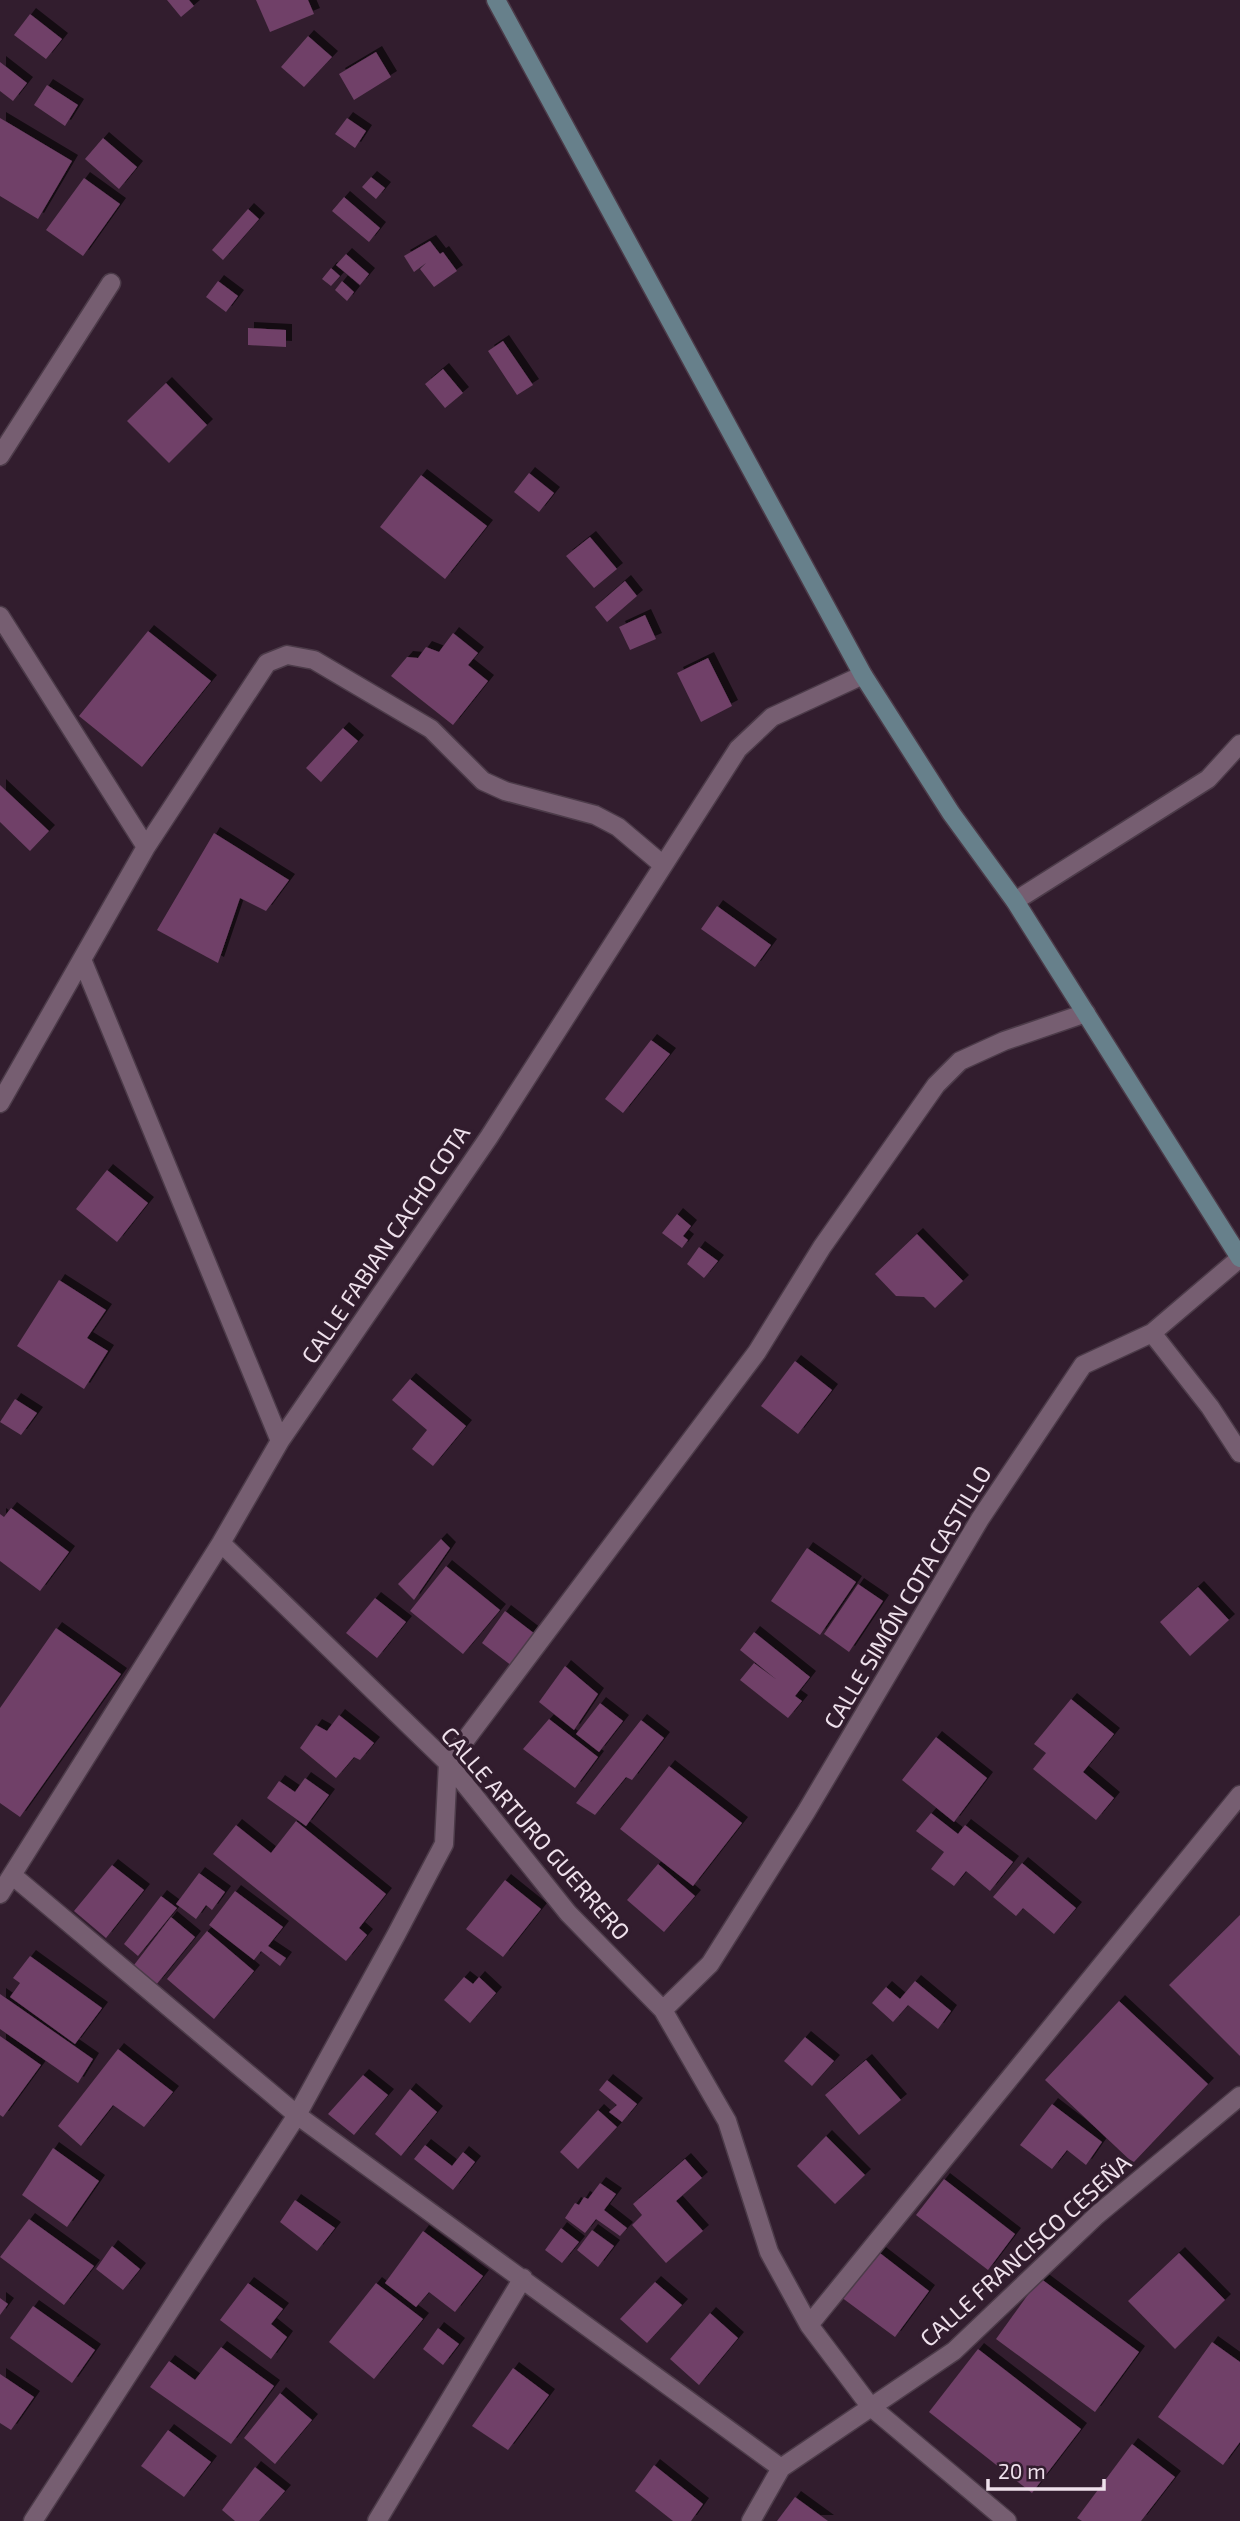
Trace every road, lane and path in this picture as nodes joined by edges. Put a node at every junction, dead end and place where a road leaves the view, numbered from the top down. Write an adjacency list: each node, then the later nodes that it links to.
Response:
1 (496, 0): 5 (street)
2 (111, 283): 3 (street)
3 (0, 456)
4 (0, 616): 7 (street)
5 (863, 676): 8 (street, CALLE FABIAN CACHO COTA); 9 (street)
6 (1240, 744): 9 (street)
7 (146, 848): 8 (street); 10 (street)
8 (663, 865): 15 (street, CALLE FABIAN CACHO COTA)
9 (1014, 901): 11 (street)
10 (83, 962): 12 (street); 15 (street)
11 (1086, 1013): 13 (street); 18 (street)
12 (0, 1103)
13 (1240, 1258): 14 (street, CALLE SIMÓN COTA CASTILLO)
14 (1152, 1334): 16 (street); 22 (street, CALLE SIMÓN COTA CASTILLO)
15 (280, 1441): 17 (street, CALLE FABIAN CACHO COTA)
16 (1240, 1453)
17 (221, 1543): 18 (street, CALLE ARTURO GUERRERO); 20 (street, CALLE FABIAN CACHO COTA)
18 (447, 1763): 22 (street, CALLE ARTURO GUERRERO); 24 (street)
19 (1240, 1795): 26 (street)
20 (12, 1875): 21 (street, CALLE FABIAN CACHO COTA); 24 (street)
21 (0, 1894)
22 (663, 2010): 26 (street, CALLE ARTURO GUERRERO)
23 (1240, 2096): 27 (street, CALLE FRANCISCO CESEÑA)
24 (297, 2115): 25 (street); 29 (street)
25 (523, 2278): 28 (street); 30 (street)
26 (809, 2325): 27 (street, CALLE ARTURO GUERRERO)
27 (870, 2406): 28 (street, CALLE FRANCISCO CESEÑA); 32 (street, CALLE ARTURO GUERRERO)
28 (781, 2469): 31 (street, CALLE FRANCISCO CESEÑA)
29 (33, 2521)
30 (377, 2521)
31 (751, 2521)
32 (1007, 2521)

